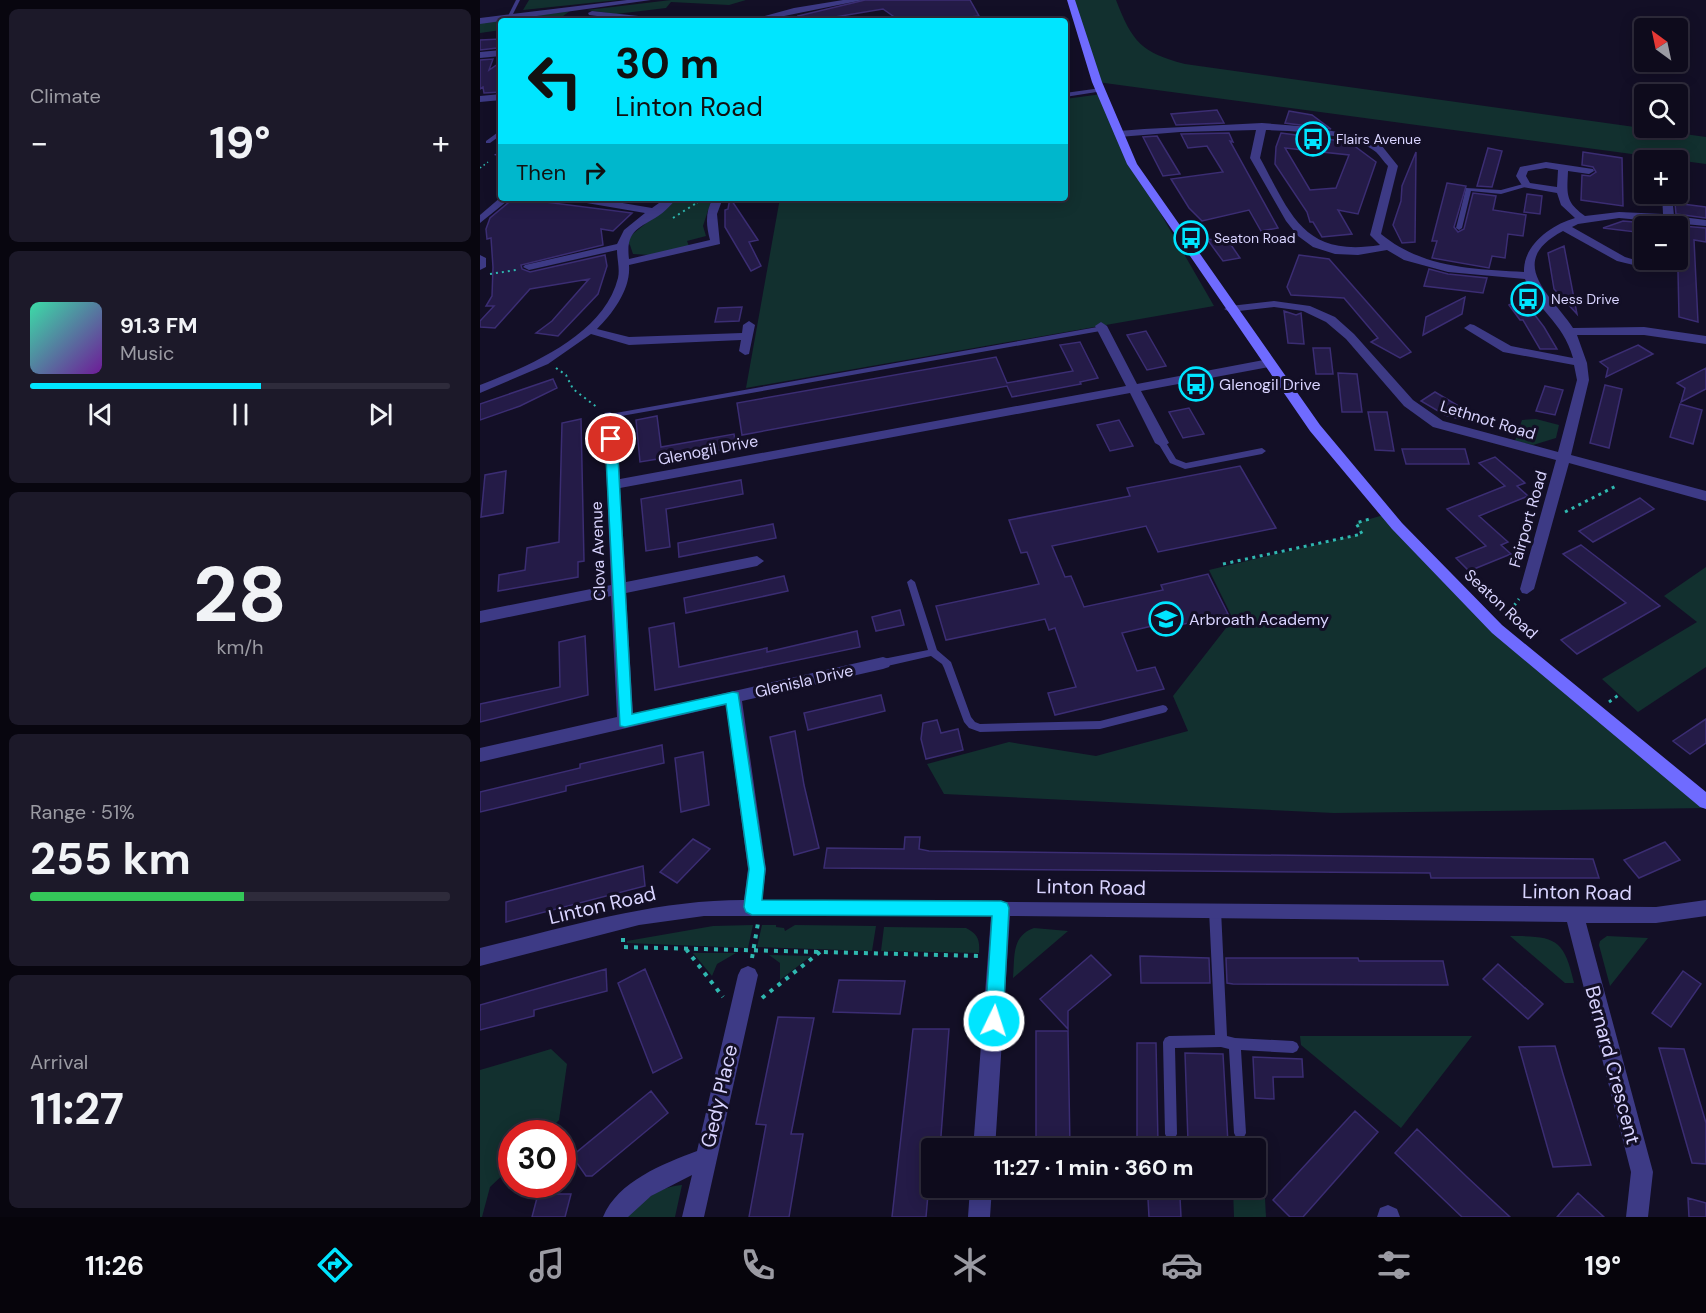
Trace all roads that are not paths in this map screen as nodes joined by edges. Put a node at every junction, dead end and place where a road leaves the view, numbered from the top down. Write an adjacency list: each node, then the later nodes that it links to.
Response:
1 (518, 0): 7 (lane)
2 (647, 0): 7 (street)
3 (859, 0): 6 (street)
4 (1071, 0): 16 (street, Seaton Road)
5 (591, 13): 9 (street)
6 (777, 14): 10 (street); 11 (street)
7 (509, 17): 8 (street)
8 (502, 18)
9 (632, 18)
10 (762, 18)
11 (782, 18)
12 (498, 19): 13 (street)
13 (480, 21)
14 (498, 53): 15 (street)
15 (480, 55)
16 (1101, 90): 17 (lane); 22 (street, Seaton Road)
17 (1068, 94)
18 (498, 97): 19 (street)
19 (480, 99)
20 (1262, 126): 22 (street); 41 (street); 41 (street)
21 (498, 134): 23 (lane)
22 (1119, 134): 48 (street, Seaton Road)
23 (488, 142)
24 (1563, 168): 25 (street); 26 (street); 27 (street)
25 (1589, 171)
26 (1527, 184): 27 (street); 39 (lane)
27 (1562, 190): 34 (street)
28 (502, 201): 35 (street)
29 (593, 201): 32 (street)
30 (669, 201): 32 (street)
31 (716, 201): 44 (street)
32 (657, 212): 40 (street)
33 (1634, 216): 34 (street)
34 (1583, 219): 38 (street)
35 (480, 220)
36 (1688, 221): 37 (street)
37 (1706, 223)
38 (1563, 226): 43 (street); 47 (street)
39 (1459, 228)
40 (621, 246): 44 (street); 46 (street)
41 (1387, 248): 47 (street)
42 (480, 258): 45 (street)
43 (1634, 262)
44 (625, 263): 51 (street)
45 (480, 267)
46 (529, 267)
47 (1530, 276): 52 (street)
48 (1230, 309): 55 (street, Seaton Road); 62 (street, Lethnot Road)
49 (1102, 327): 57 (street); 59 (lane)
50 (1470, 328): 56 (street)
51 (589, 330): 54 (street); 58 (street)
52 (1569, 332): 53 (street); 56 (street)
53 (1706, 340)
54 (745, 351)
55 (1269, 363): 57 (street, Glenogil Drive); 76 (street, Seaton Road)
56 (1581, 363): 62 (street)
57 (1133, 388): 60 (street); 63 (street, Glenogil Drive)
58 (480, 389)
59 (609, 416): 63 (street, Clova Avenue)
60 (1162, 443): 61 (lane)
61 (1262, 451)
62 (1564, 459): 64 (street, Lethnot Road); 67 (street, Fairport Road)
63 (614, 485): 68 (street, Clova Avenue)
64 (1706, 496)
65 (757, 561): 68 (street)
66 (911, 582): 70 (lane)
67 (1527, 589)
68 (617, 590): 69 (street); 74 (street, Clova Avenue)
69 (480, 617)
70 (933, 652): 71 (lane); 73 (lane)
71 (883, 663): 72 (street, Glenisla Drive)
72 (733, 697): 74 (street, Glenisla Drive); 77 (street)
73 (1163, 709)
74 (625, 722): 75 (street, Glenisla Drive)
75 (480, 754)
76 (1706, 802)
77 (757, 907): 78 (street, Linton Road); 82 (street, Linton Road)
78 (1001, 908): 80 (street, Linton Road); 89 (street)
79 (1706, 908): 81 (street, Linton Road)
80 (1215, 910): 81 (street, Linton Road); 84 (lane)
81 (1574, 915): 95 (street, Bernard Crescent)
82 (480, 957)
83 (748, 975): 90 (street, Gedy Place)
84 (1221, 1041): 85 (lane); 88 (lane)
85 (1235, 1044): 86 (lane); 87 (lane)
86 (1293, 1047)
87 (1240, 1133)
88 (1171, 1134)
89 (985, 1138)
90 (705, 1159): 92 (street); 93 (street, Gedy Place)
91 (980, 1198): 94 (street)
92 (614, 1217)
93 (693, 1217)
94 (979, 1217)
95 (1637, 1217)

